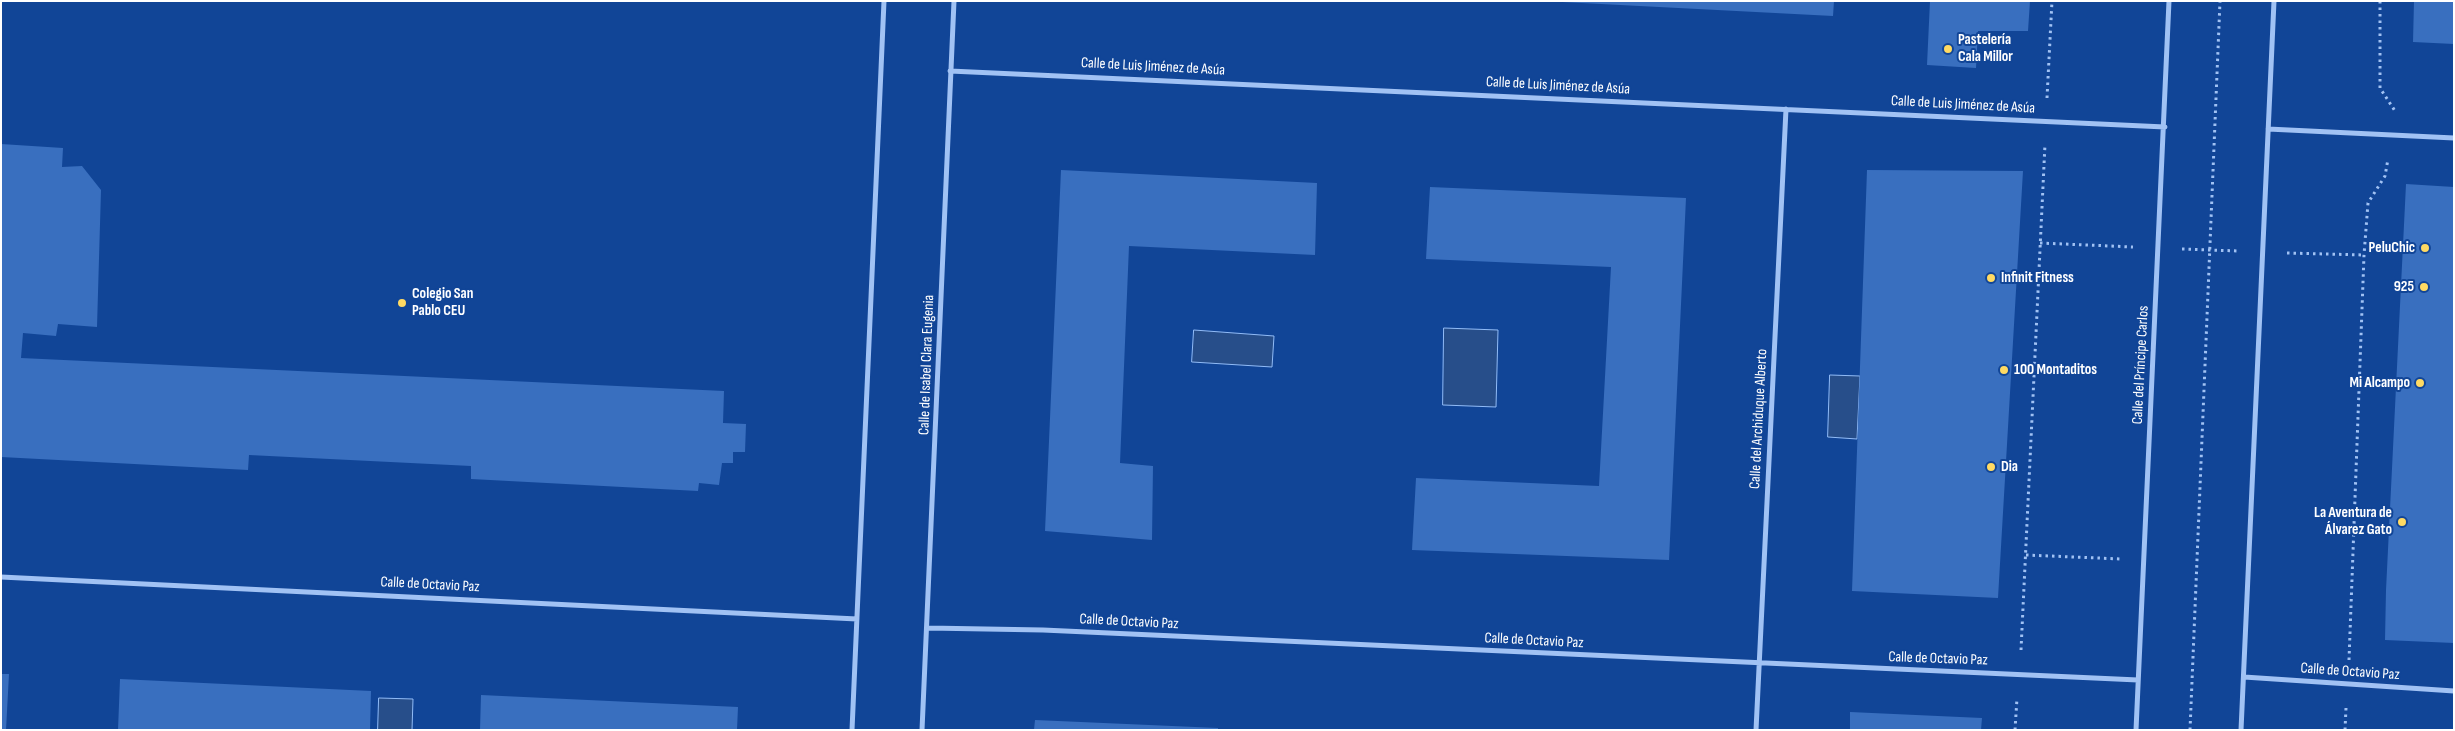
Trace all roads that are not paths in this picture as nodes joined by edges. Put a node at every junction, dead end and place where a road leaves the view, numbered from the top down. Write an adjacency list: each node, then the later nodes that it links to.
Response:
1 (884, 1): 11 (street)
2 (954, 1): 5 (street, Calle de Isabel Clara Eugenia)
3 (2169, 1): 7 (street, Calle del Príncipe Carlos)
4 (2274, 1): 8 (street)
5 (950, 70): 6 (street, Calle de Luis Jiménez de Asúa); 12 (street, Calle de Isabel Clara Eugenia)
6 (1786, 109): 7 (street, Calle de Luis Jiménez de Asúa); 13 (street, Calle del Archiduque Alberto)
7 (2165, 127): 15 (street, Calle del Príncipe Carlos)
8 (2268, 129): 9 (street); 14 (street)
9 (2454, 138)
10 (1, 577): 11 (street, Calle de Octavio Paz)
11 (857, 619): 17 (street)
12 (928, 628): 13 (street, Calle de Octavio Paz); 18 (street, Calle de Isabel Clara Eugenia)
13 (1759, 664): 15 (street, Calle de Octavio Paz); 19 (street, Calle del Archiduque Alberto)
14 (2244, 677): 16 (street, Calle de Octavio Paz); 21 (street)
15 (2138, 680): 20 (street, Calle del Príncipe Carlos)
16 (2454, 691)
17 (852, 730)
18 (922, 730)
19 (1756, 730)
20 (2136, 730)
21 (2241, 730)

